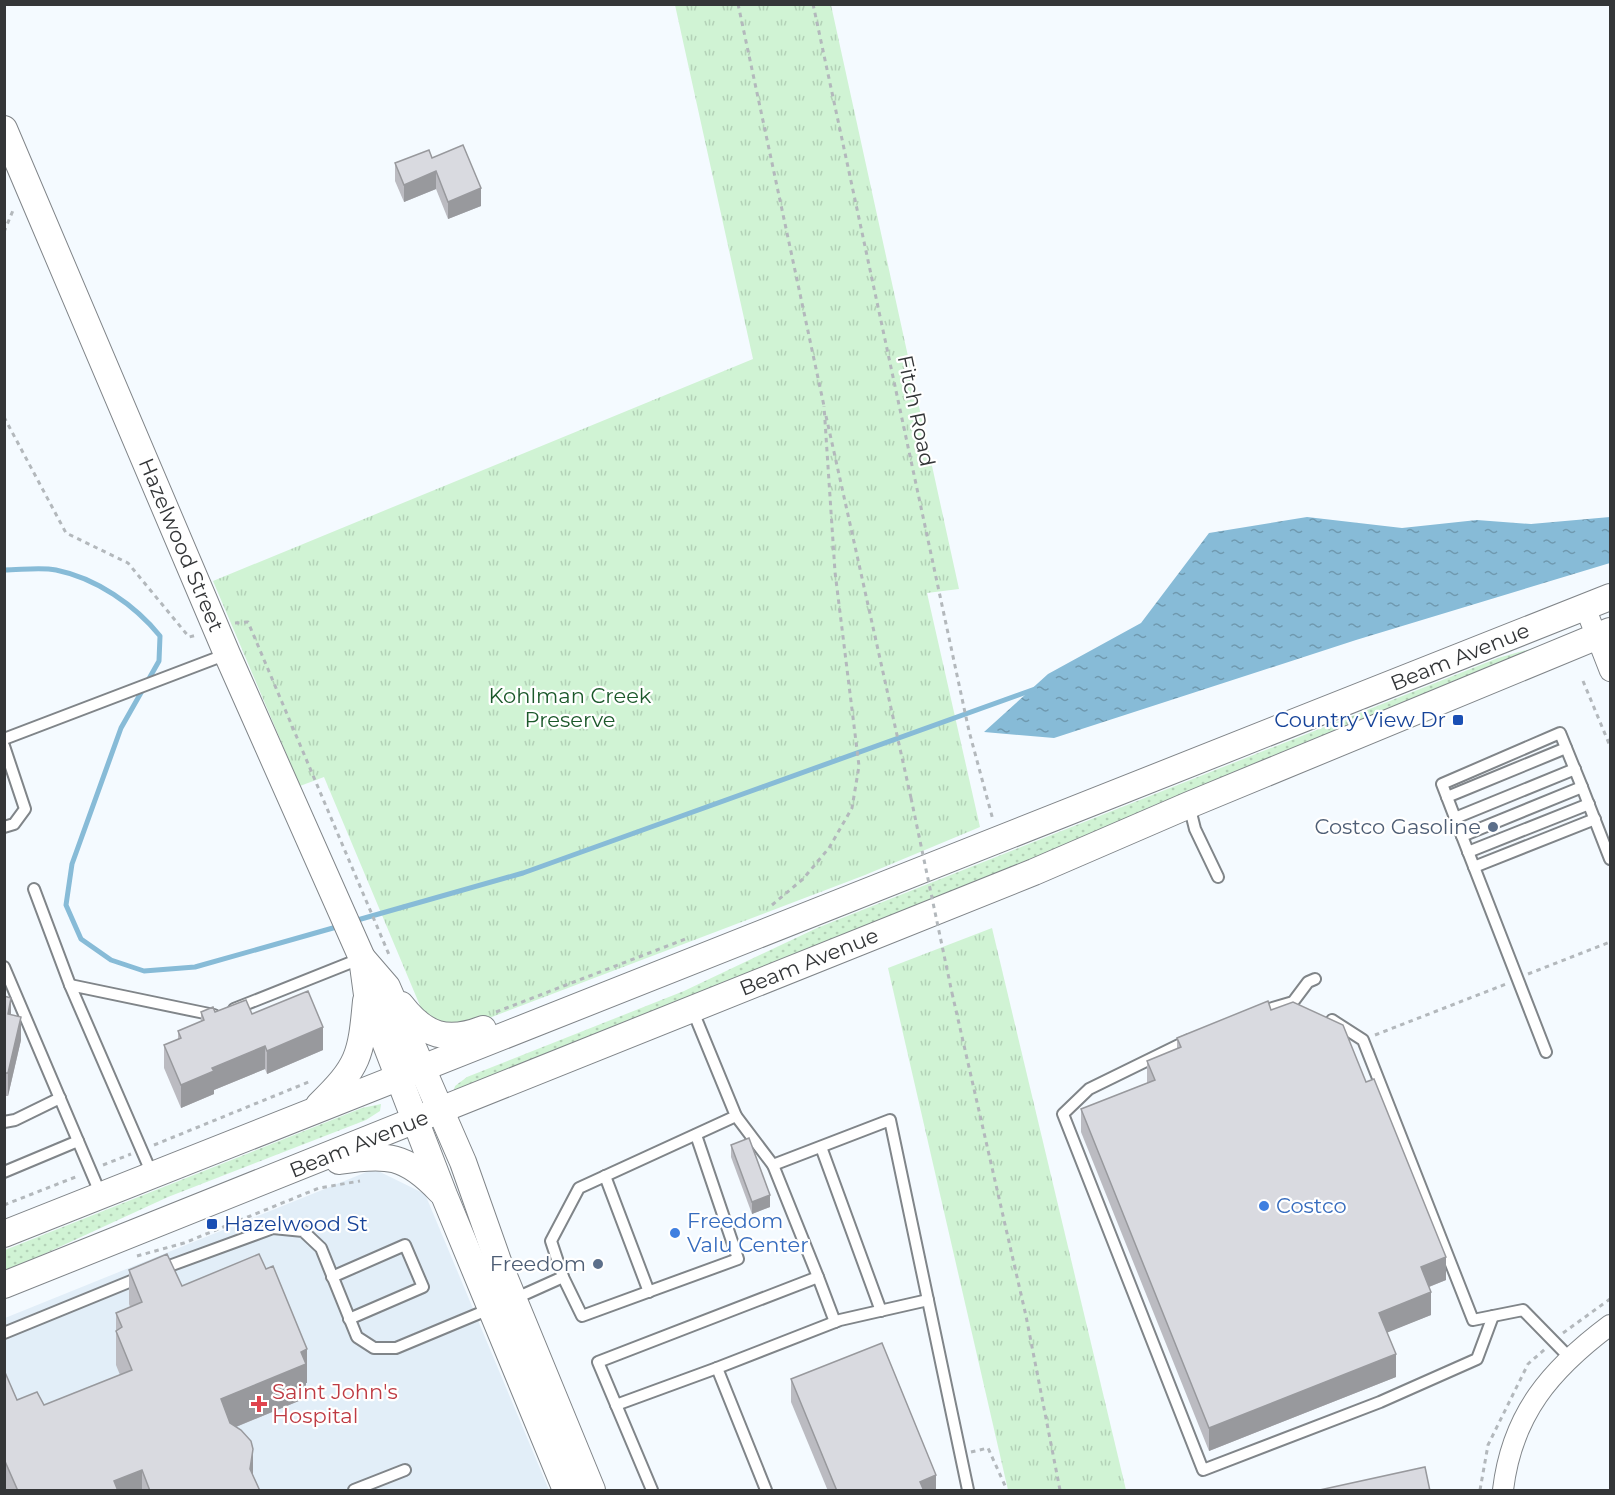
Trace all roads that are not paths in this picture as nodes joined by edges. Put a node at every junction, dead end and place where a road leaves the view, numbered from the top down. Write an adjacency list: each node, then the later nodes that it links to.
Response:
1 (4, 129): 5 (street, Hazelwood Street)
2 (1611, 597): 3 (street, Beam Avenue)
3 (1586, 607): 4 (street); 27 (street, Beam Avenue)
4 (1604, 633): 6 (street); 14 (street, Beam Avenue)
5 (227, 654): 7 (lane); 24 (street, Hazelwood Street)
6 (1611, 671)
7 (4, 739)
8 (4, 746): 17 (lane)
9 (1566, 748): 10 (lane); 12 (lane); 12 (lane)
10 (1575, 769): 11 (lane); 15 (lane)
11 (1582, 787): 13 (lane); 18 (lane)
12 (1447, 797): 15 (lane)
13 (1589, 804): 16 (lane); 19 (lane)
14 (1189, 805): 22 (lane); 30 (street, Beam Avenue)
15 (1455, 818): 18 (lane)
16 (1595, 819): 20 (lane); 21 (lane)
17 (4, 827)
18 (1462, 836): 19 (lane)
19 (1467, 852): 21 (lane)
20 (1611, 860)
21 (1474, 867): 34 (lane)
22 (1218, 877)
23 (33, 889): 28 (lane)
24 (362, 958): 28 (lane); 29 (street, Hazelwood Street)
25 (4, 967): 36 (lane)
26 (1315, 979): 32 (lane)
27 (638, 982): 29 (street); 35 (street, Beam Avenue)
28 (70, 985): 48 (lane)
29 (377, 991): 35 (street, Hazelwood Street); 38 (street)
30 (692, 1009): 37 (street, Beam Avenue); 39 (lane)
31 (1320, 1014): 61 (lane)
32 (1244, 1018)
33 (1205, 1034): 61 (lane)
34 (1546, 1052)
35 (411, 1072): 37 (street, Hazelwood Street); 38 (street, Beam Avenue); 40 (street, Hazelwood Street)
36 (60, 1098): 41 (lane); 43 (lane)
37 (440, 1110): 40 (street, Beam Avenue); 59 (street, Hazelwood Street)
38 (312, 1112): 48 (street, Beam Avenue)
39 (736, 1116): 42 (lane); 45 (lane)
40 (416, 1120): 46 (street, Beam Avenue); 51 (street, Hazelwood Street)
41 (4, 1122)
42 (696, 1135): 49 (lane); 57 (lane)
43 (78, 1141): 47 (lane); 50 (lane)
44 (821, 1147): 45 (lane); 58 (lane); 60 (lane)
45 (773, 1165): 55 (lane)
46 (300, 1168): 51 (street); 56 (street, Beam Avenue)
47 (4, 1172)
48 (152, 1175): 50 (street, Beam Avenue)
49 (605, 1176): 54 (lane); 57 (lane)
50 (101, 1195): 52 (street, Beam Avenue)
51 (444, 1195): 59 (street, Hazelwood Street)
52 (4, 1234)
53 (332, 1277): 62 (lane); 62 (lane); 65 (lane)
54 (563, 1277): 57 (lane); 59 (lane)
55 (818, 1277): 63 (lane); 68 (lane)
56 (4, 1285)
57 (649, 1292)
58 (928, 1300): 60 (lane); 75 (lane)
59 (502, 1304): 62 (lane); 71 (street, Hazelwood Street); 72 (street, Hazelwood Street)
60 (881, 1311): 63 (lane)
61 (1493, 1316): 66 (lane)
62 (350, 1319)
63 (835, 1322): 67 (lane)
64 (1611, 1325): 66 (street)
65 (4, 1333)
66 (1570, 1358): 76 (street)
67 (717, 1368): 68 (lane); 74 (lane)
68 (616, 1405): 73 (lane)
69 (405, 1470): 70 (lane)
70 (354, 1491)
71 (566, 1491)
72 (592, 1491)
73 (652, 1491)
74 (766, 1491)
75 (968, 1491)
76 (1503, 1491)

